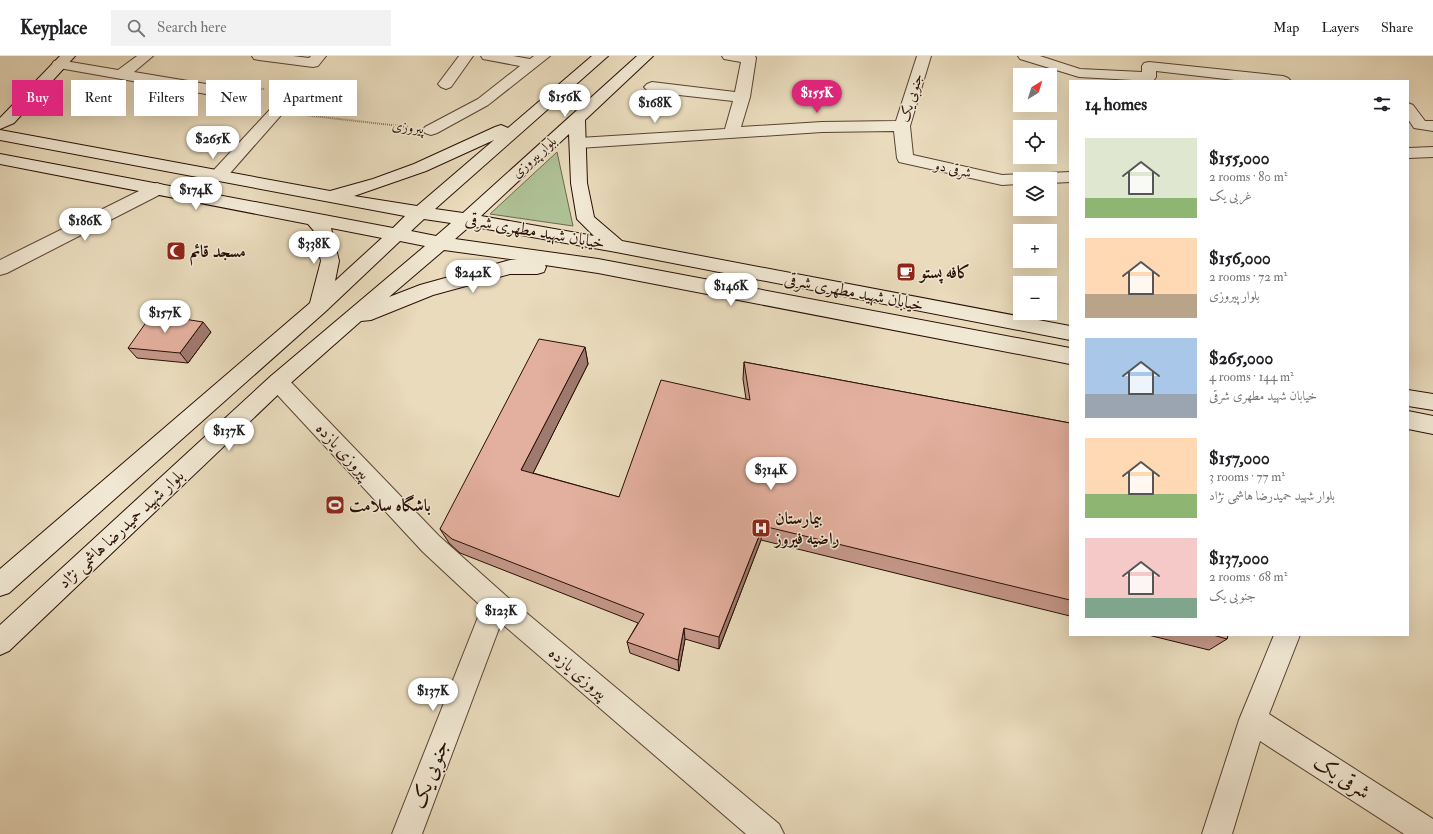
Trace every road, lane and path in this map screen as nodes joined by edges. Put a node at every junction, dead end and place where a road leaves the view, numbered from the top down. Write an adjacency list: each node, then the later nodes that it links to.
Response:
1 (146, 56): 15 (main road)
2 (259, 56): 3 (main road)
3 (319, 56)
4 (466, 56): 18 (main road)
5 (488, 56): 13 (main road)
6 (601, 56): 22 (main road, بلوار پیروزی)
7 (646, 56): 22 (main road, بلوار پیروزی)
8 (729, 56): 21 (main road)
9 (924, 56): 31 (main road, جنوبی یک)
10 (1025, 56): 14 (main road)
11 (1184, 56): 14 (main road)
12 (59, 59): 15 (main road); 16 (main road); 27 (main road)
13 (538, 60): 29 (main road, پیروزی)
14 (1194, 72): 17 (main road)
15 (122, 74): 20 (main road)
16 (27, 80)
17 (1273, 80)
18 (446, 84)
19 (652, 87): 21 (main road)
20 (206, 89)
21 (742, 97): 30 (main road)
22 (570, 107): 24 (main road, بلوار پیروزی); 33 (main road); 45 (main road, بلوار پیروزی)
23 (1409, 109): 28 (main road)
24 (534, 113): 42 (main road); 43 (main road, بلوار پیروزی)
25 (271, 116): 37 (main road)
26 (310, 116): 29 (path, پیروزی)
27 (0, 124)
28 (1433, 126)
29 (431, 130)
30 (732, 133): 31 (main road); 33 (main road)
31 (902, 133): 40 (main road, شرقی دو)
32 (0, 135): 37 (main road, خیابان شهید مطهری شرقی)
33 (579, 143): 48 (main road)
34 (1433, 152): 35 (main road)
35 (1409, 153)
36 (0, 159): 41 (main road, خیابان شهید مطهری شرقی)
37 (218, 176): 42 (main road, خیابان شهید مطهری شرقی)
38 (1069, 177): 39 (main road)
39 (1057, 178)
40 (1013, 179)
41 (157, 189): 44 (main road, خیابان شهید مطهری شرقی); 50 (main road)
42 (330, 196): 43 (main road, خیابان شهید مطهری شرقی)
43 (421, 212): 45 (main road, خیابان شهید مطهری شرقی); 46 (main road, بلوار پیروزی)
44 (314, 219): 46 (main road, خیابان شهید مطهری شرقی); 51 (main road)
45 (466, 219): 47 (main road, بلوار پیروزی); 48 (main road, خیابان شهید مطهری شرقی)
46 (397, 234): 47 (main road, خیابان شهید مطهری شرقی); 51 (main road, بلوار شهید حمیدرضا هاشمی نژاد)
47 (440, 243): 49 (main road, خیابان شهید مطهری شرقی); 52 (main road, بلوار شهید حمیدرضا هاشمی نژاد)
48 (616, 246): 53 (main road, خیابان شهید مطهری شرقی)
49 (598, 266): 52 (main road); 54 (main road, خیابان شهید مطهری شرقی)
50 (0, 268)
51 (319, 306): 60 (main road, بلوار شهید حمیدرضا هاشمی نژاد)
52 (348, 321): 55 (main road, بلوار شهید حمیدرضا هاشمی نژاد)
53 (1069, 333)
54 (1069, 356)
55 (278, 382): 61 (main road, پیروزی یازده); 63 (main road, بلوار شهید حمیدرضا هاشمی نژاد)
56 (1409, 398): 57 (main road)
57 (1433, 402)
58 (1409, 420): 59 (main road)
59 (1433, 425)
60 (0, 585)
61 (496, 603): 65 (main road, جنوبی یک); 66 (main road, پیروزی یازده)
62 (1287, 636): 64 (main road)
63 (0, 642)
64 (1253, 720): 67 (main road); 68 (main road, شرقی یک)
65 (407, 834)
66 (769, 834)
67 (1217, 834)
68 (1430, 834)

